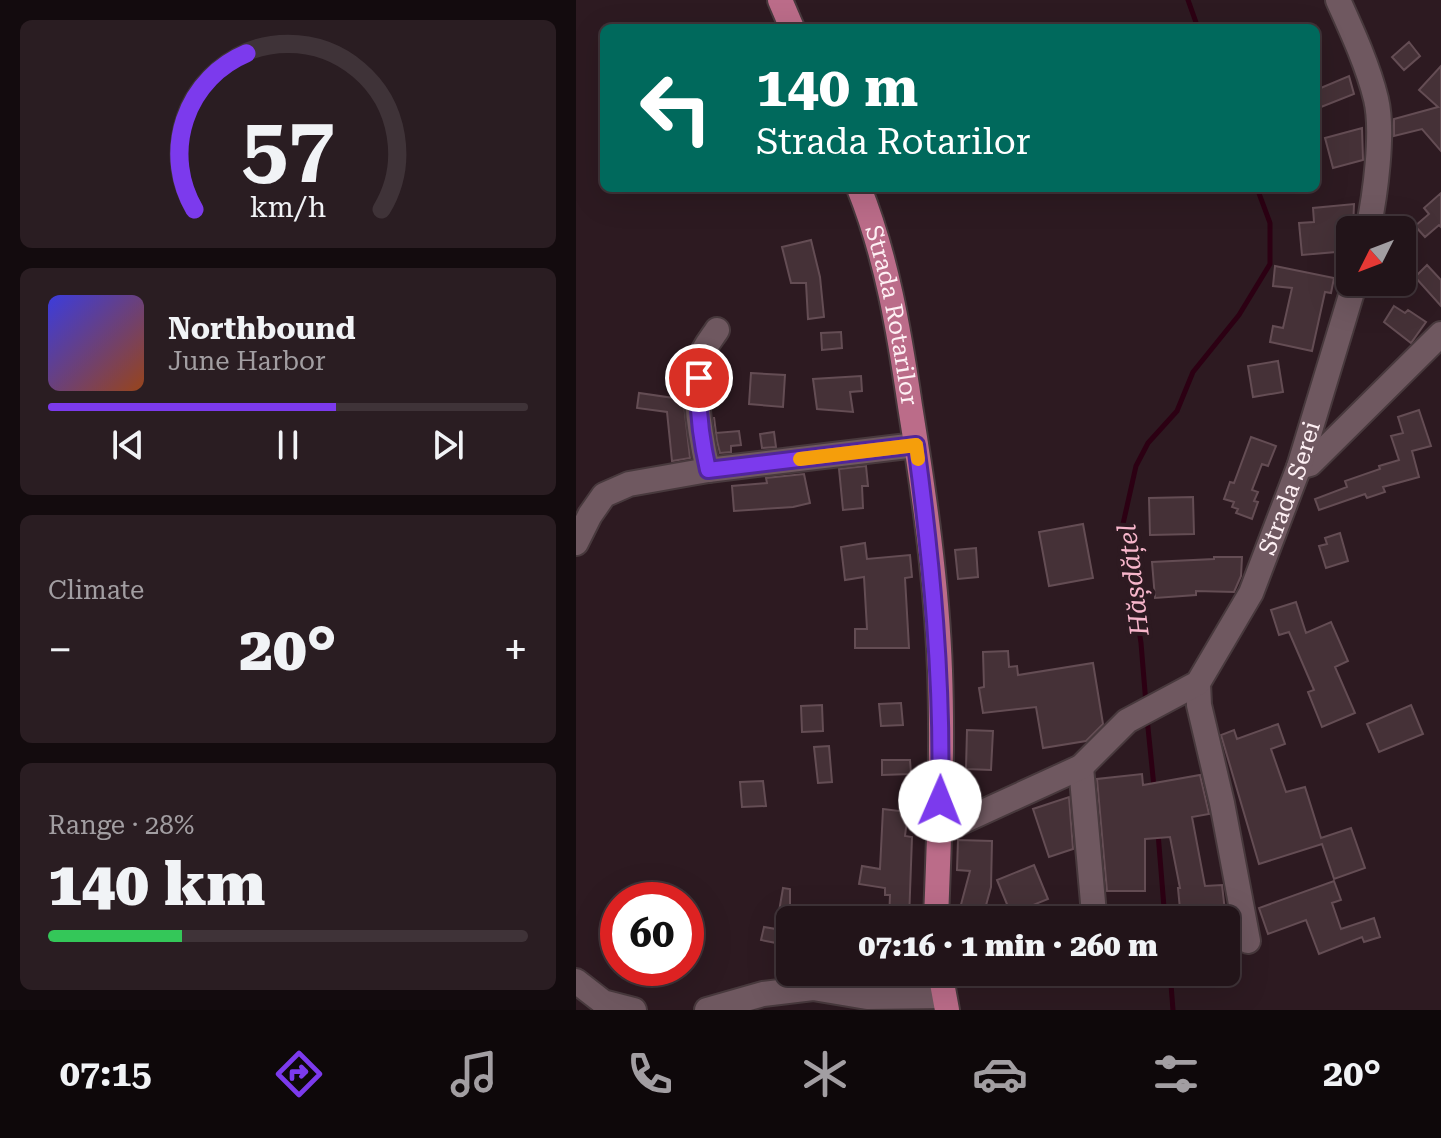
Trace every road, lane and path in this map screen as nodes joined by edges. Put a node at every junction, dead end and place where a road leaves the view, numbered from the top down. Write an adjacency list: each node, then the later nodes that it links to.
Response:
1 (780, 0): 3 (main road)
2 (1338, 0): 5 (street)
3 (790, 24)
4 (861, 192): 11 (main road, Strada Rotarilor)
5 (1371, 216)
6 (1351, 296): 9 (street, Strada Serei)
7 (717, 330): 13 (street)
8 (1440, 337): 10 (street, Strada Serei)
9 (1312, 418): 10 (street); 12 (street, Strada Serei)
10 (1335, 439): 12 (street, Strada Serei)
11 (916, 445): 13 (street); 17 (main road, Strada Rotarilor)
12 (1299, 467): 15 (street, Strada Serei)
13 (708, 470): 14 (street)
14 (576, 543)
15 (1198, 683): 16 (street); 20 (street)
16 (1081, 767): 17 (street); 19 (street)
17 (939, 832): 18 (main road, Strada Rotarilor)
18 (936, 906)
19 (1093, 906)
20 (1248, 941)
21 (576, 981): 23 (street)
22 (943, 993): 24 (street)
23 (634, 1010)
24 (707, 1010)

